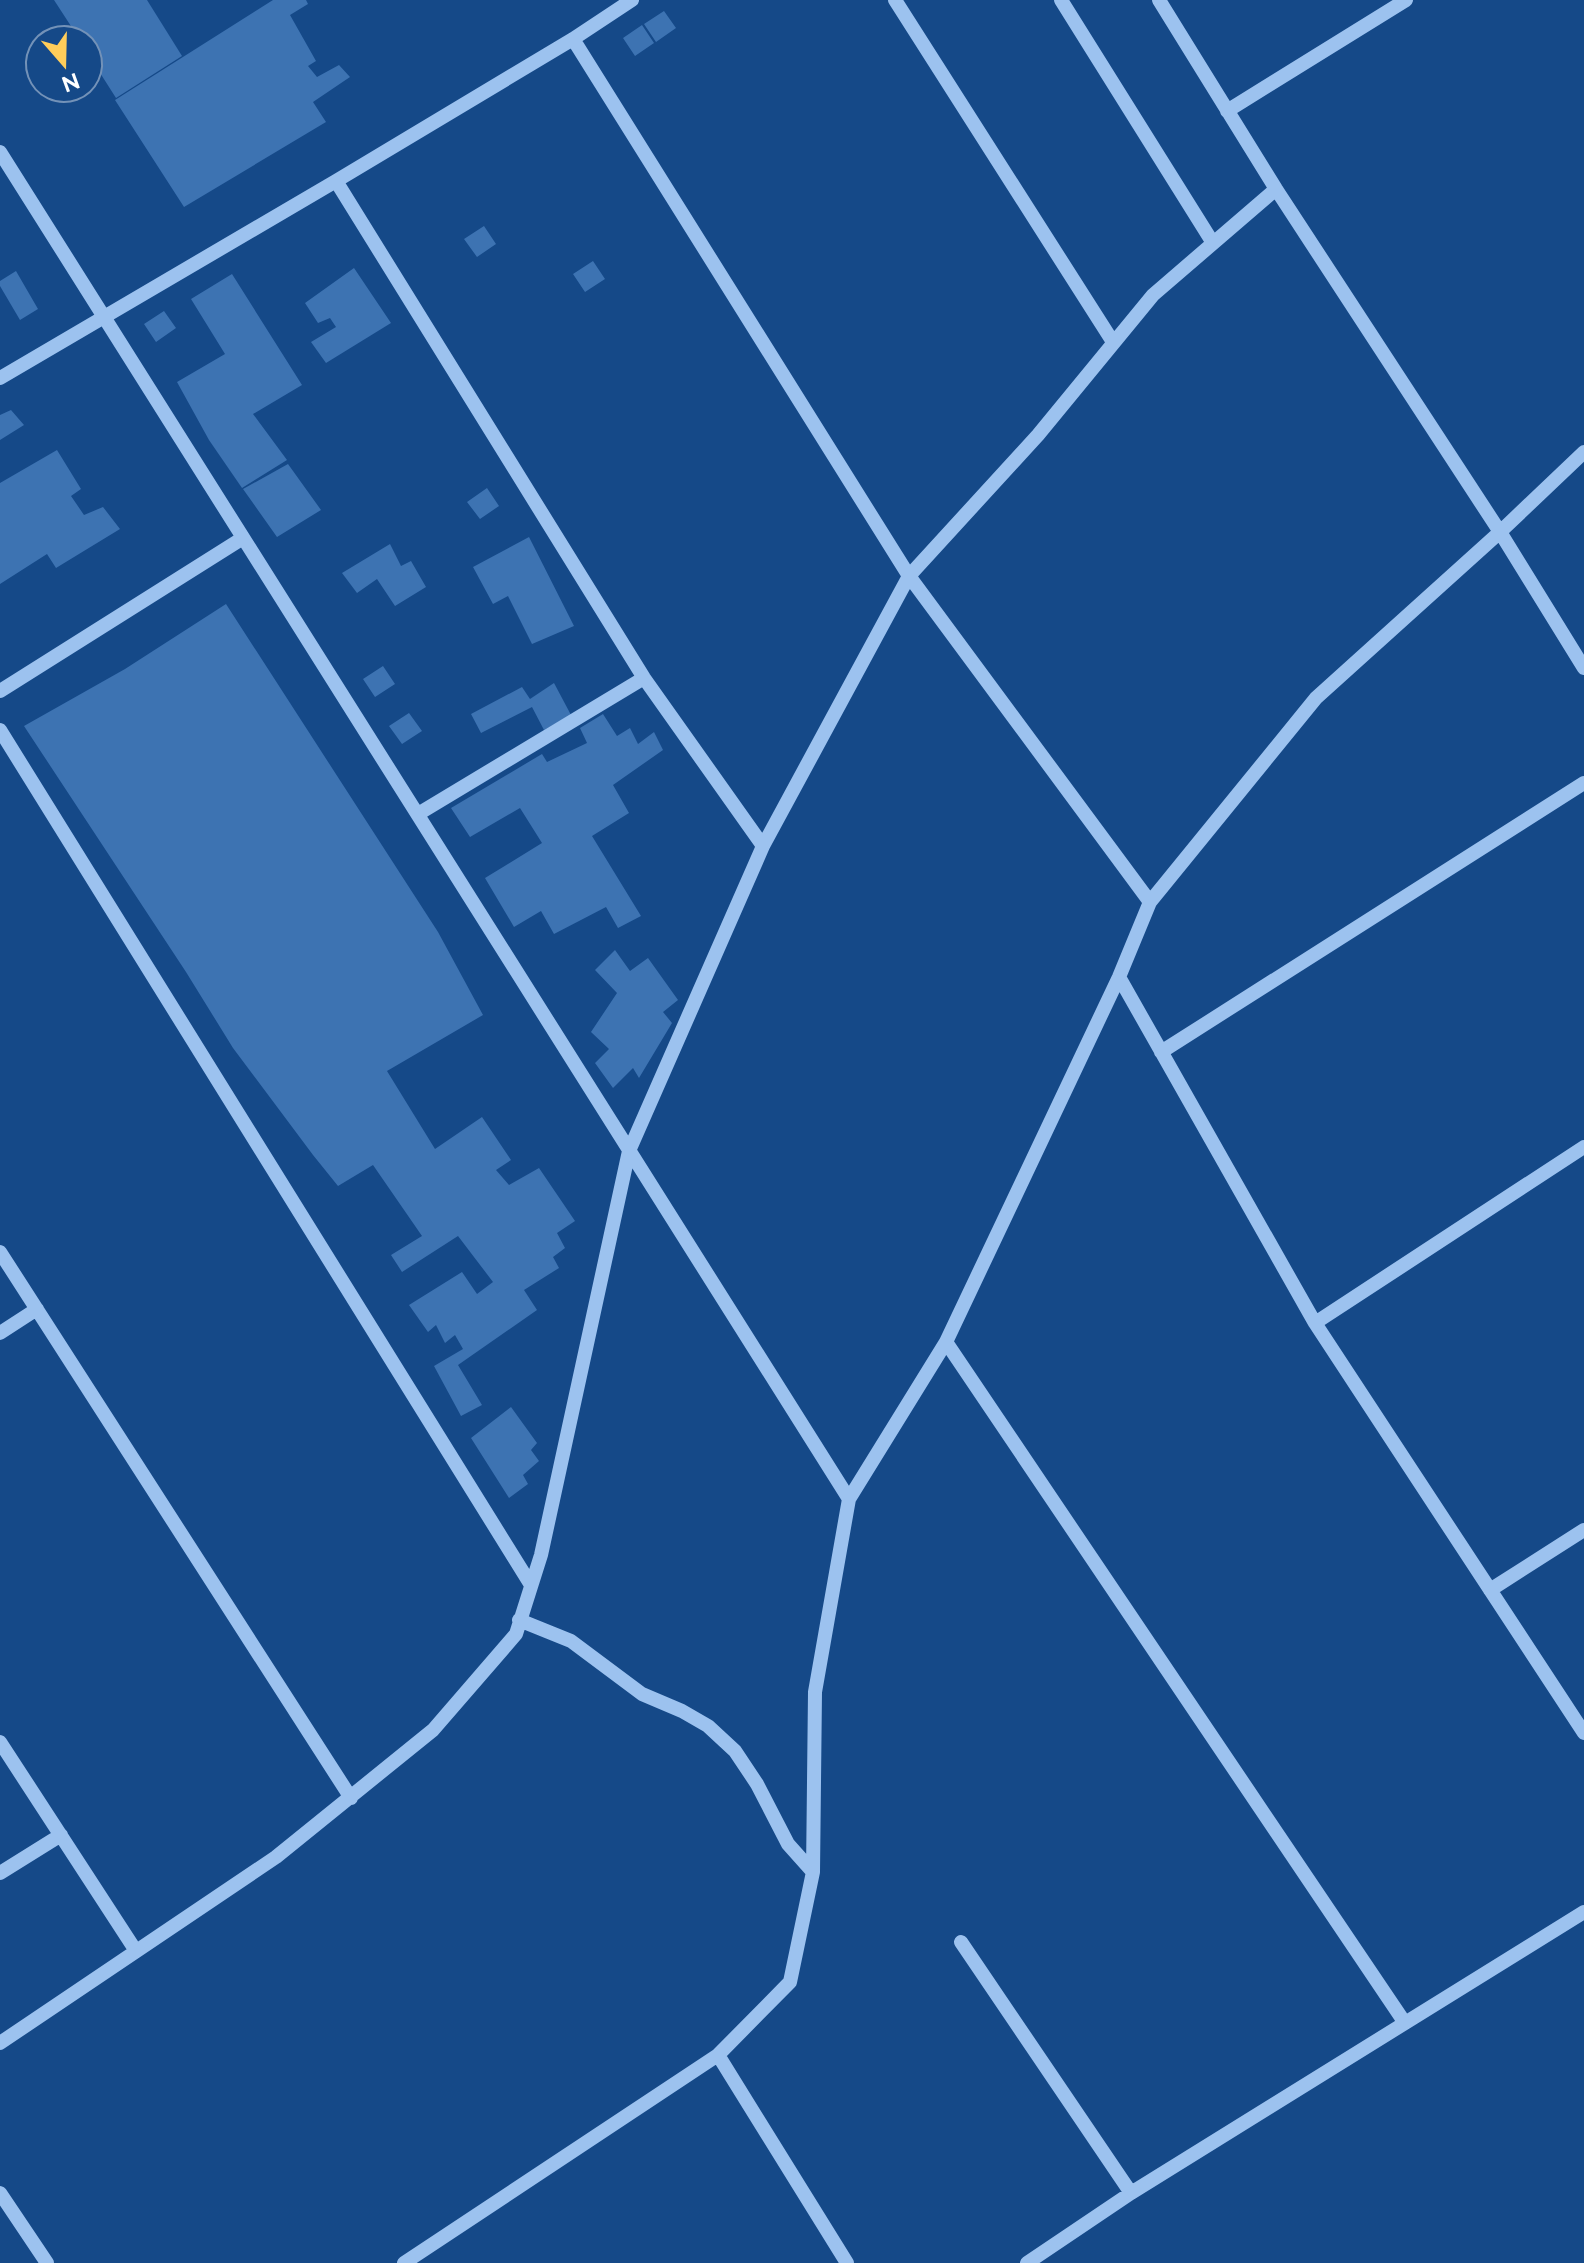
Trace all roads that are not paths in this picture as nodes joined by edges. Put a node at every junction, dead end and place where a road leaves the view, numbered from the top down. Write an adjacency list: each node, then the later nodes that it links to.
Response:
1 (632, 0): 6 (street)
2 (895, 0): 13 (street)
3 (1061, 0): 11 (street)
4 (1159, 0): 7 (street)
5 (1406, 0): 7 (street)
6 (573, 39): 9 (street); 18 (street)
7 (1227, 111): 10 (street)
8 (0, 152): 12 (street)
9 (336, 181): 12 (street); 20 (street)
10 (1276, 189): 11 (street); 16 (street)
11 (1213, 243): 13 (street)
12 (106, 317): 14 (street); 17 (street)
13 (1113, 342): 18 (street)
14 (0, 378)
15 (1584, 452): 16 (street)
16 (1500, 532): 19 (street); 26 (street)
17 (243, 538): 21 (street); 24 (street)
18 (909, 576): 25 (street); 26 (street)
19 (1584, 668)
20 (644, 678): 24 (street); 25 (street)
21 (0, 691)
22 (0, 730): 38 (street)
23 (1584, 783): 28 (street)
24 (418, 814): 30 (street)
25 (763, 846): 30 (street)
26 (1150, 902): 27 (street)
27 (1119, 977): 28 (street); 35 (street)
28 (1161, 1052): 33 (street)
29 (1584, 1147): 33 (street)
30 (629, 1151): 36 (street); 38 (street)
31 (0, 1252): 32 (street)
32 (37, 1309): 34 (street); 43 (street)
33 (1315, 1323): 39 (street)
34 (0, 1333)
35 (946, 1342): 36 (street); 50 (street)
36 (849, 1499): 45 (street)
37 (1584, 1530): 39 (street)
38 (531, 1585): 40 (street)
39 (1490, 1590): 41 (street)
40 (519, 1620): 43 (street); 45 (street)
41 (1584, 1733)
42 (0, 1742): 44 (street)
43 (351, 1798): 49 (street)
44 (61, 1835): 46 (street); 49 (street)
45 (813, 1872): 52 (street)
46 (0, 1873)
47 (1584, 1912): 50 (street)
48 (961, 1942): 54 (street)
49 (136, 1951): 51 (street)
50 (1405, 2023): 54 (street)
51 (0, 2043)
52 (718, 2055): 56 (street); 57 (street)
53 (0, 2193): 55 (street)
54 (1131, 2193): 58 (street)
55 (47, 2263)
56 (404, 2263)
57 (847, 2263)
58 (1027, 2263)

